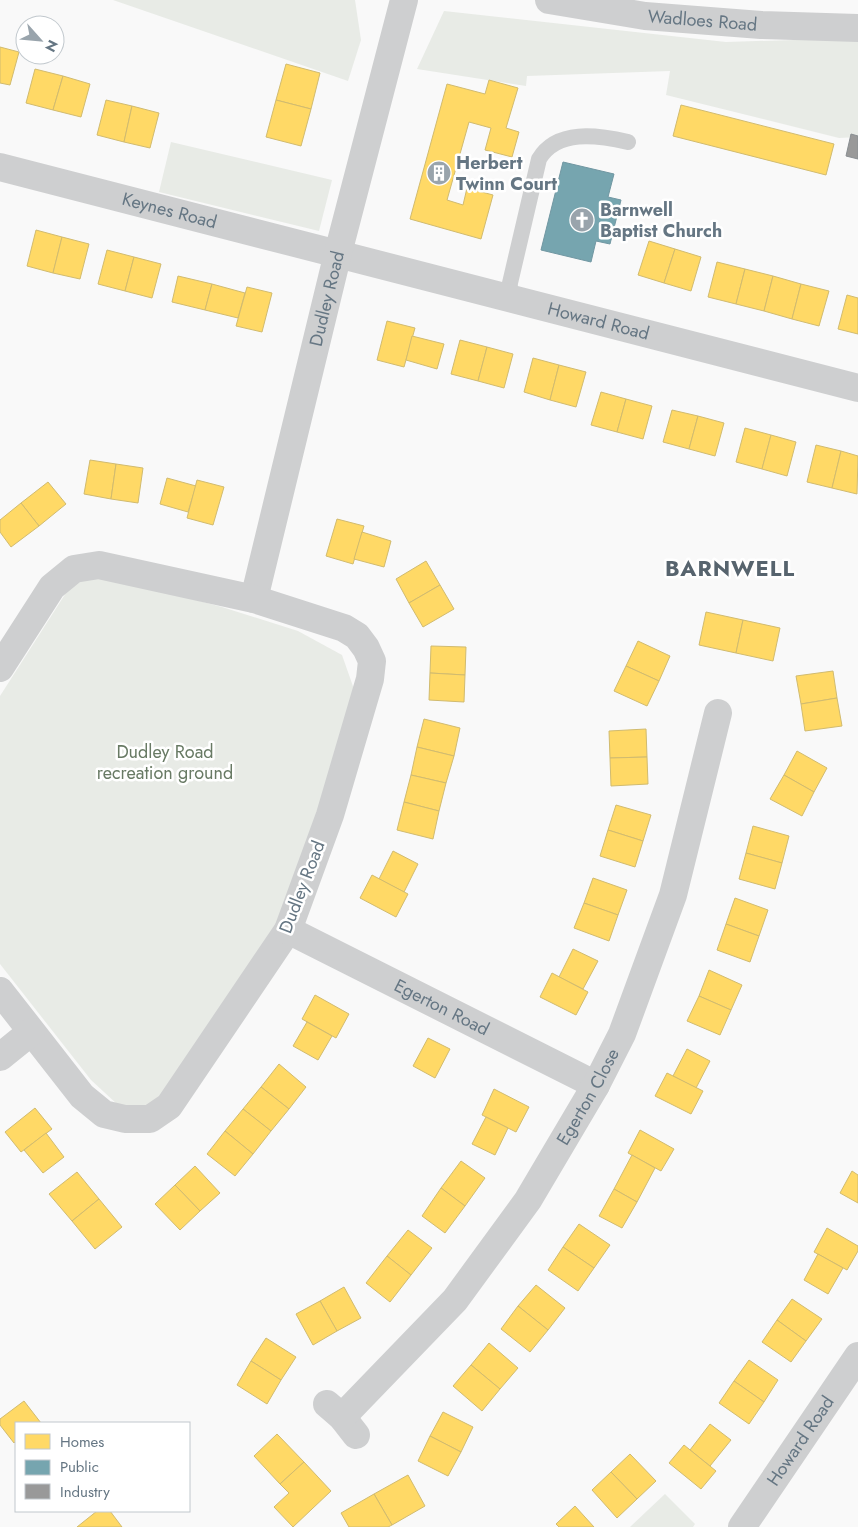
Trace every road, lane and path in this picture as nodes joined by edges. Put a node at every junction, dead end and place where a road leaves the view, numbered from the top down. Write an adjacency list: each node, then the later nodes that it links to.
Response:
1 (404, 0): 6 (street, Dudley Road)
2 (549, 0): 3 (street, Wadloes Road)
3 (858, 28)
4 (628, 142): 7 (lane)
5 (0, 167): 6 (street, Keynes Road)
6 (338, 254): 7 (street, Howard Road); 9 (street, Dudley Road)
7 (509, 297): 8 (street, Howard Road)
8 (858, 388)
9 (254, 599): 10 (street, Dudley Road); 12 (street, Dudley Road)
10 (0, 668)
11 (719, 713): 16 (street, Egerton Close)
12 (288, 930): 14 (street, Dudley Road); 16 (street, Egerton Road)
13 (0, 991): 14 (street, Dudley Road)
14 (31, 1032): 15 (street)
15 (0, 1057)
16 (596, 1085): 18 (street, Egerton Close)
17 (858, 1356): 19 (street, Howard Road)
18 (342, 1419)
19 (742, 1527)

